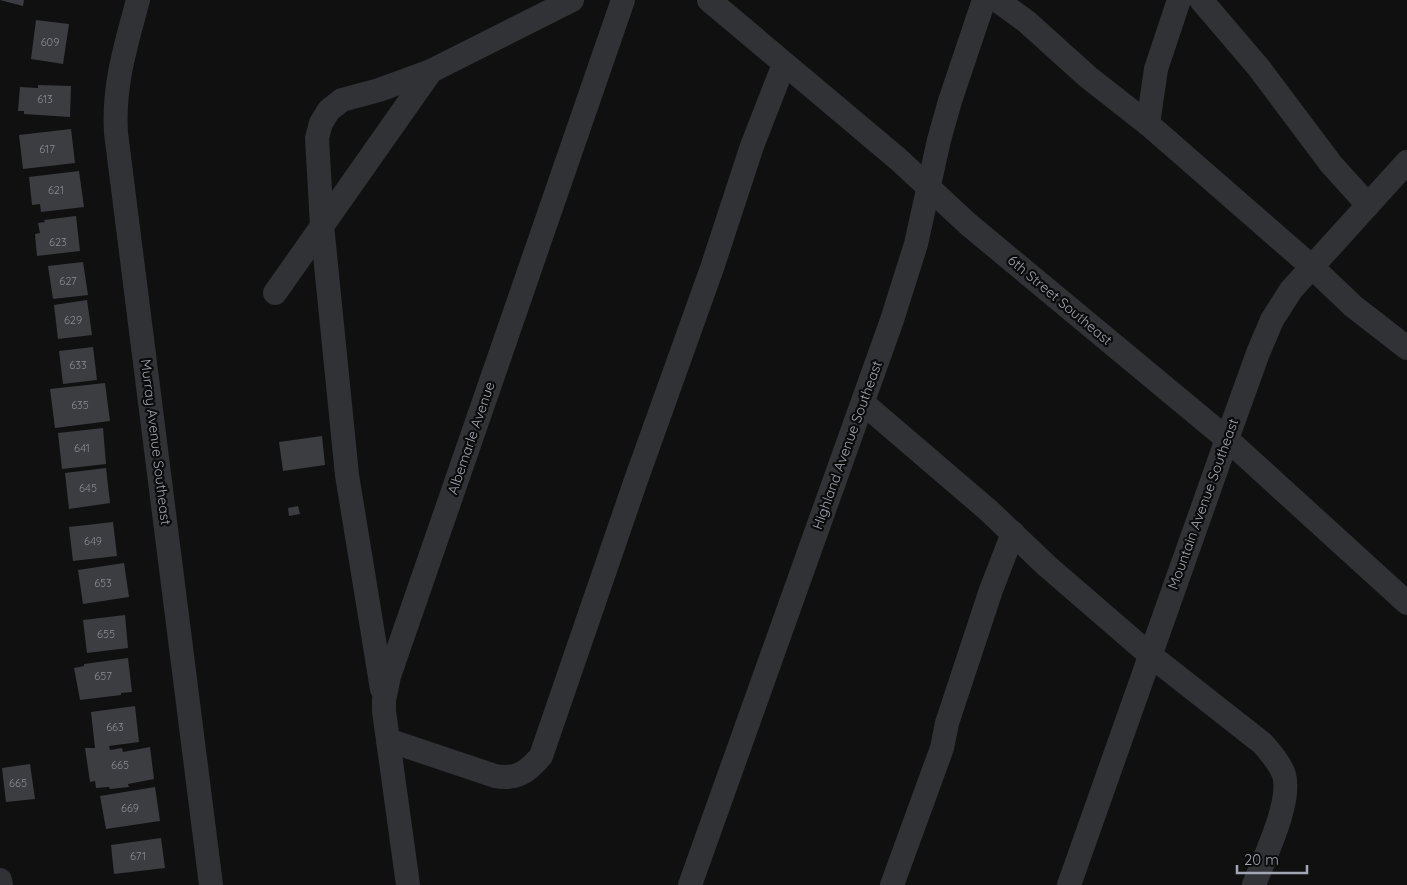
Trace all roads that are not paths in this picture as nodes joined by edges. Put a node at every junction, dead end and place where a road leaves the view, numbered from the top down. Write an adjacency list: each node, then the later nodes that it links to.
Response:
1 (138, 0): 28 (street, Murray Avenue Southeast)
2 (572, 0): 10 (street)
3 (623, 0): 24 (street, Albemarle Avenue)
4 (709, 0): 9 (street, 6th Street Southeast)
5 (984, 0): 13 (street, Highland Avenue Southeast)
6 (997, 0): 11 (street)
7 (1179, 0): 11 (street)
8 (1201, 0): 14 (street)
9 (784, 64): 13 (street, 6th Street Southeast); 25 (street)
10 (431, 71): 15 (street); 15 (street)
11 (1148, 124): 16 (street)
12 (1407, 162): 14 (street, Mountain Avenue Southeast)
13 (930, 188): 19 (street, Highland Avenue Southeast); 20 (street, 6th Street Southeast)
14 (1368, 205): 16 (street, Mountain Avenue Southeast)
15 (322, 225): 17 (street); 24 (street)
16 (1312, 267): 18 (street); 20 (street, Mountain Avenue Southeast)
17 (274, 293)
18 (1407, 348)
19 (863, 403): 21 (street); 30 (street, Highland Avenue Southeast)
20 (1226, 439): 22 (street, 6th Street Southeast); 23 (street, Mountain Avenue Southeast)
21 (1013, 533): 23 (street); 31 (street)
22 (1407, 604)
23 (1150, 655): 32 (street, Mountain Avenue Southeast); 33 (street)
24 (384, 700): 25 (street, Albemarle Avenue)
25 (388, 740): 29 (street, Albemarle Avenue)
26 (0, 880): 27 (street)
27 (0, 885)
28 (211, 885)
29 (408, 885)
30 (690, 885)
31 (892, 885)
32 (1069, 885)
33 (1254, 885)

